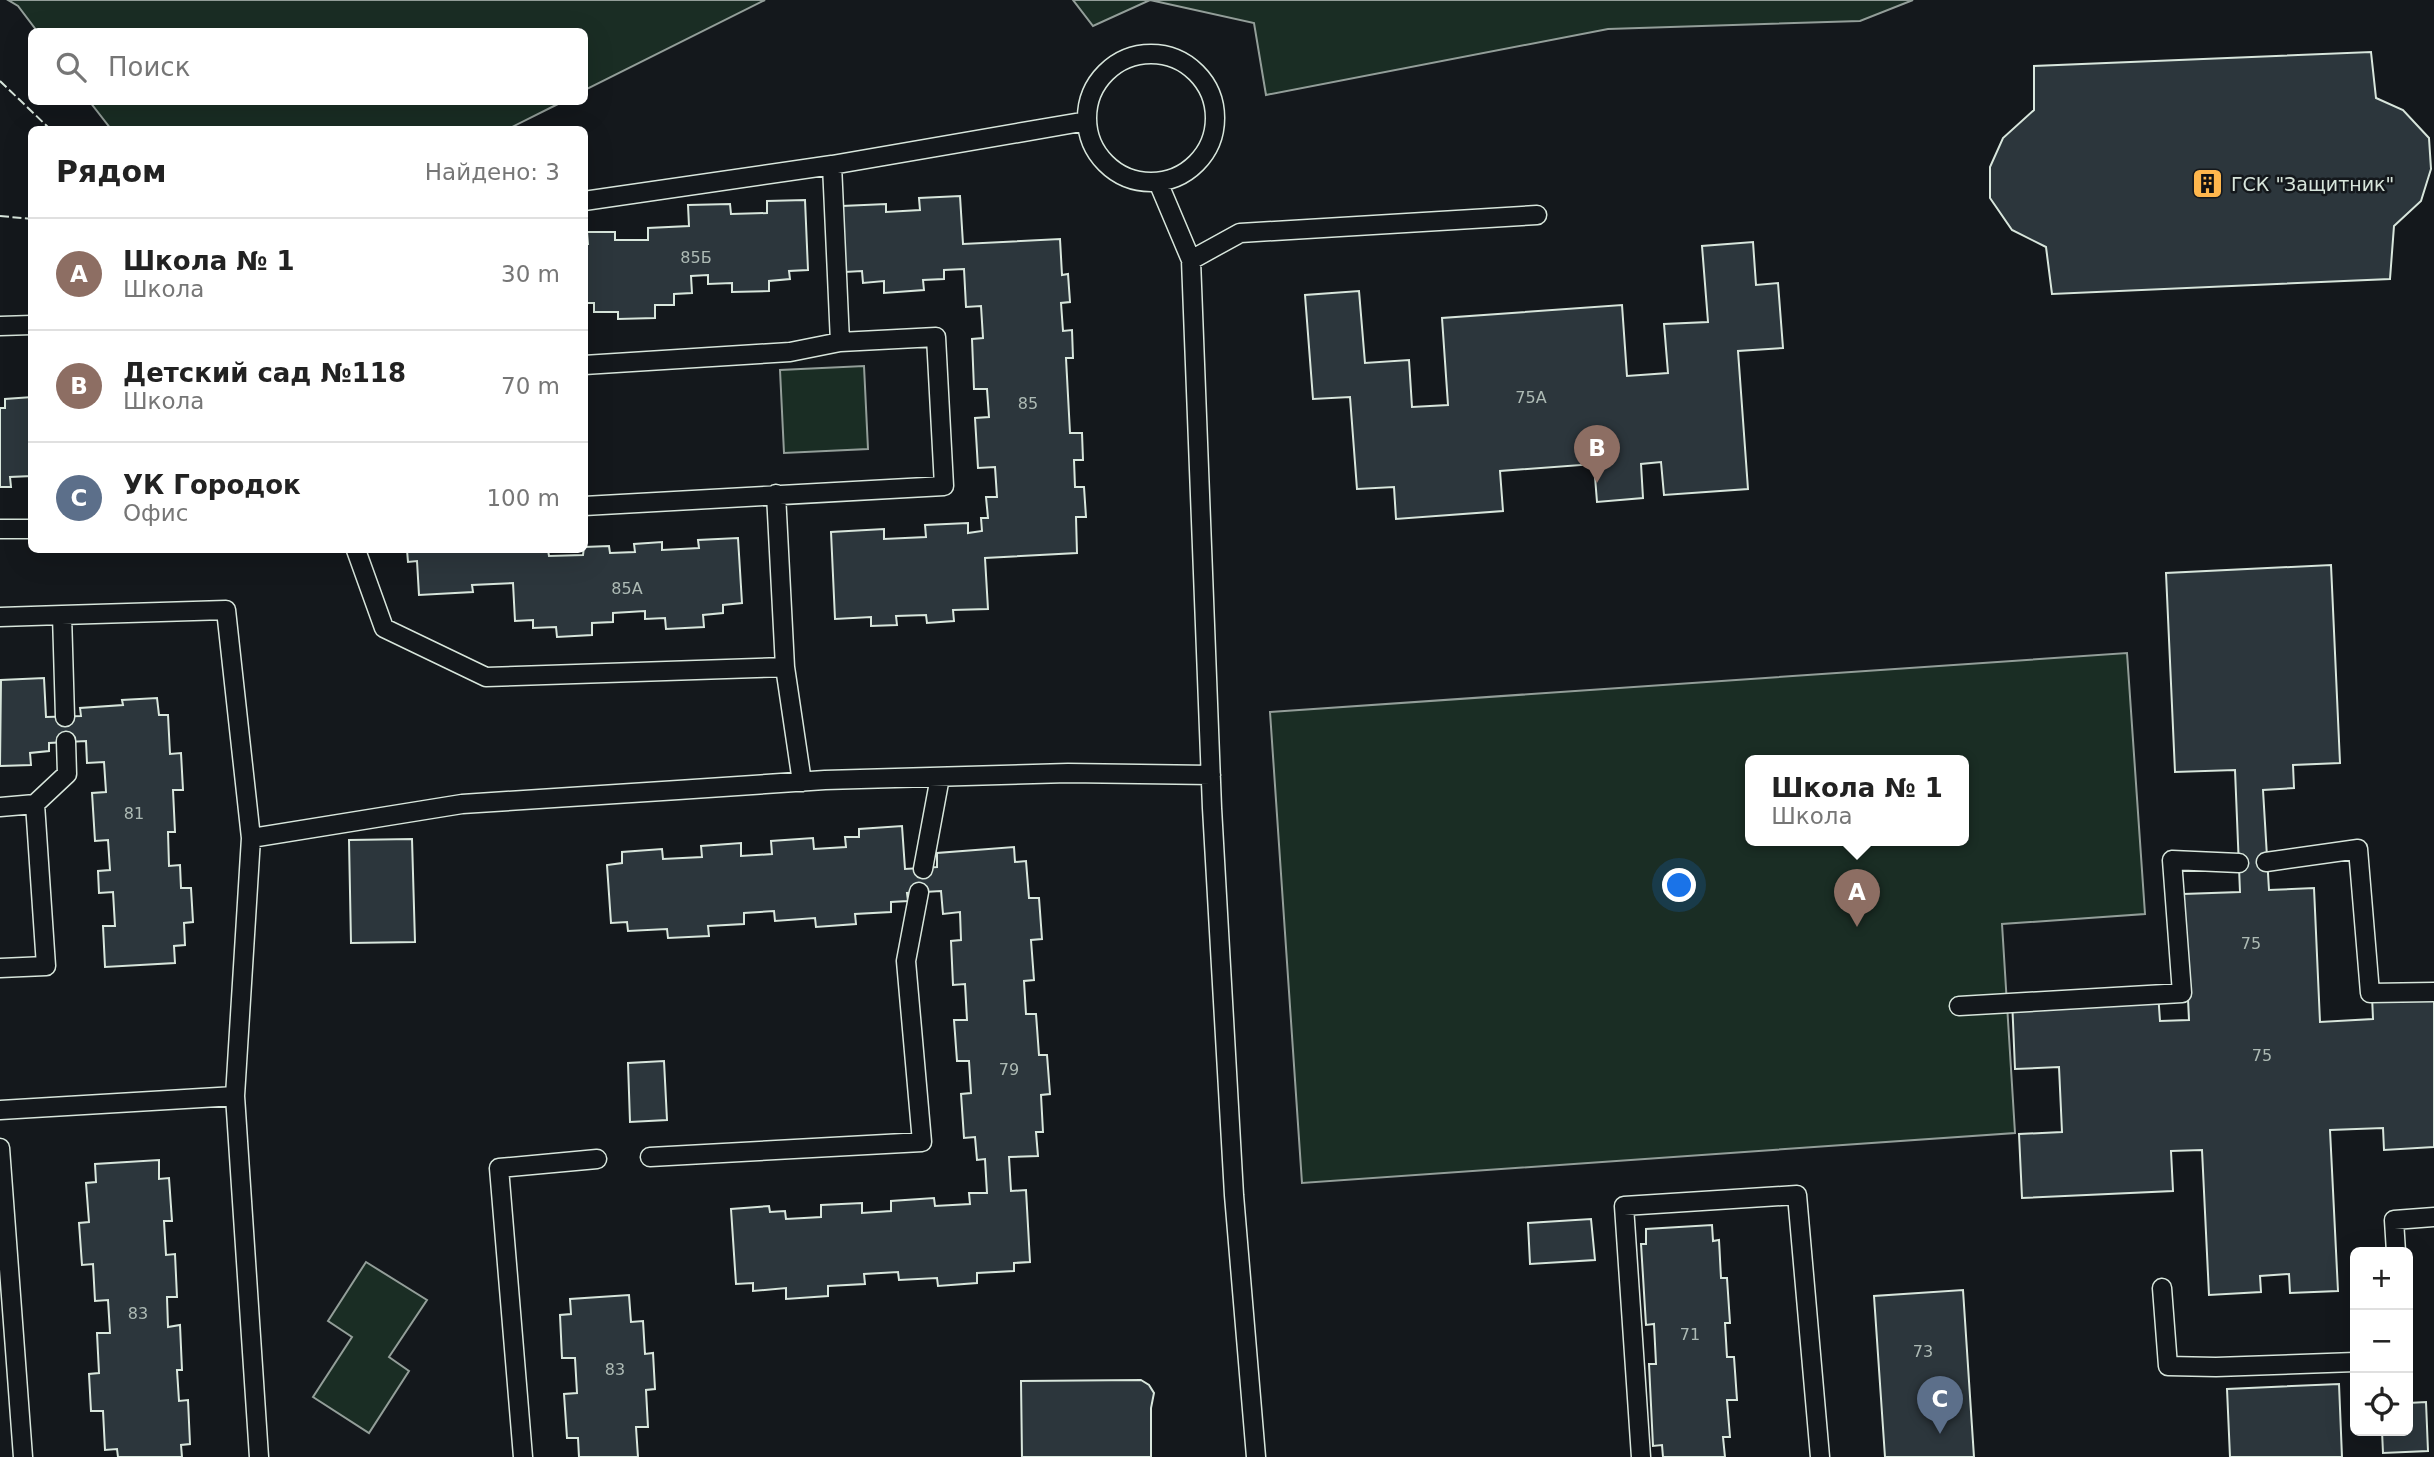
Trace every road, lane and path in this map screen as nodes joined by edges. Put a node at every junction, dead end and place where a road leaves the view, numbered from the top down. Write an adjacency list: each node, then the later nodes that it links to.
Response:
1 (1087, 121): 2 (lane); 3 (lane); 3 (lane)
2 (832, 165): 4 (lane); 9 (lane)
3 (1158, 182): 6 (lane)
4 (588, 200)
5 (1537, 215): 6 (lane)
6 (1191, 260): 21 (lane)
7 (28, 325): 8 (lane)
8 (0, 326)
9 (840, 342): 10 (lane); 11 (lane)
10 (588, 365)
11 (776, 494): 12 (lane); 18 (lane)
12 (588, 506)
13 (0, 529): 14 (lane)
14 (28, 529)
15 (357, 553): 18 (lane)
16 (62, 615): 17 (lane); 19 (lane); 26 (lane)
17 (0, 617)
18 (785, 667): 23 (lane)
19 (65, 717)
20 (66, 741): 24 (lane)
21 (1211, 775): 22 (lane); 46 (lane)
22 (940, 777): 23 (lane); 29 (lane)
23 (802, 782): 26 (lane)
24 (35, 804): 25 (lane); 31 (lane)
25 (0, 807)
26 (251, 838): 34 (lane)
27 (2266, 862): 32 (lane)
28 (2239, 863): 33 (lane)
29 (923, 869)
30 (919, 892): 37 (lane)
31 (0, 968)
32 (2434, 992)
33 (1959, 1006)
34 (235, 1096): 35 (lane); 44 (lane)
35 (0, 1110)
36 (0, 1148): 43 (lane)
37 (650, 1157)
38 (597, 1159): 45 (lane)
39 (2434, 1217): 40 (lane)
40 (2396, 1247)
41 (2162, 1287): 42 (lane)
42 (2350, 1362)
43 (23, 1457)
44 (259, 1457)
45 (523, 1457)
46 (1256, 1457)
47 (1641, 1457): 48 (lane)
48 (1820, 1457)

